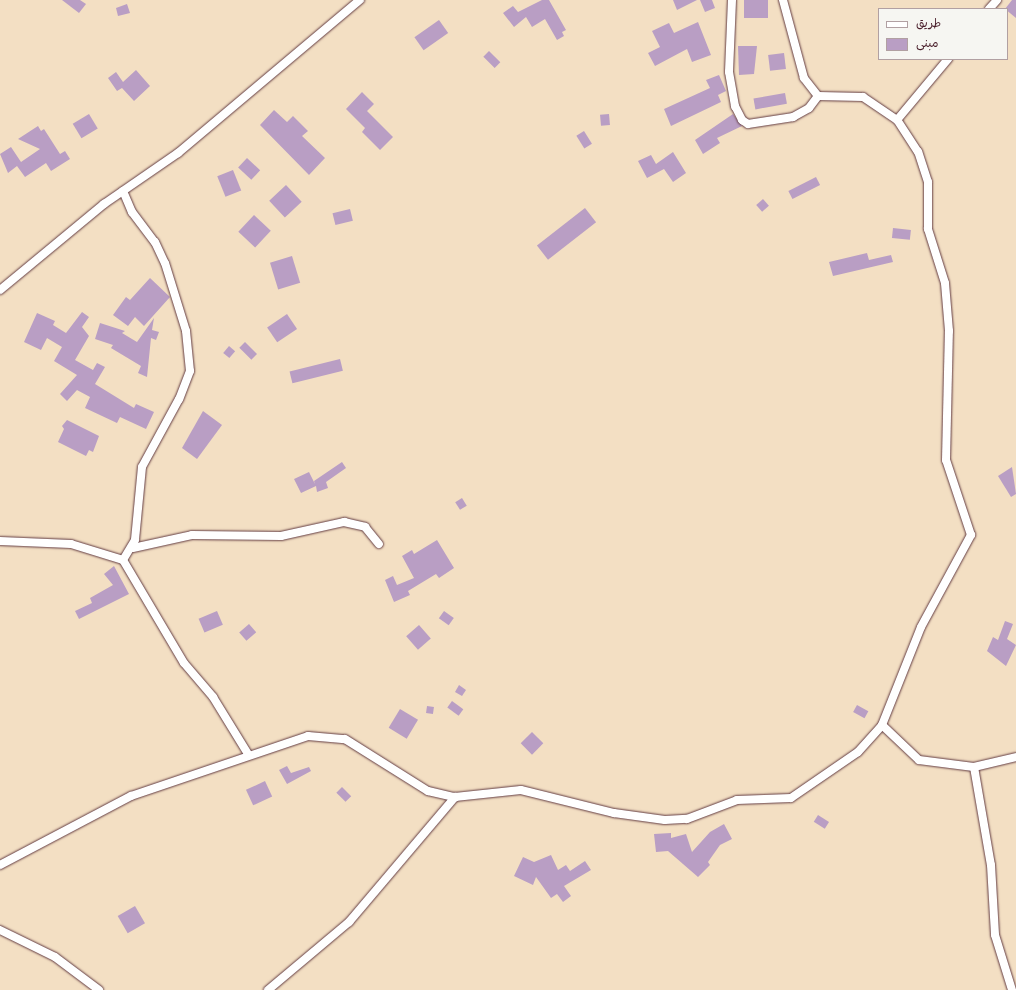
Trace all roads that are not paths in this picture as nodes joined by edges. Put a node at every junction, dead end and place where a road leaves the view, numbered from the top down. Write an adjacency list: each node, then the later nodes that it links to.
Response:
1 (360, 0): 9 (street)
2 (732, 0): 7 (street)
3 (783, 0): 7 (street)
4 (997, 0): 5 (street)
5 (990, 8)
6 (947, 60): 8 (street)
7 (818, 96): 8 (street)
8 (897, 120): 15 (street)
9 (123, 191): 10 (street); 13 (street)
10 (0, 290)
11 (0, 541): 14 (street)
12 (379, 544): 13 (street)
13 (133, 548): 14 (street)
14 (123, 560): 16 (street)
15 (882, 725): 18 (street); 19 (street)
16 (248, 754): 19 (street); 20 (street)
17 (1016, 757): 18 (street)
18 (974, 767): 24 (street)
19 (455, 797): 23 (street)
20 (0, 865)
21 (0, 930): 22 (street)
22 (99, 990)
23 (268, 990)
24 (1012, 990)

